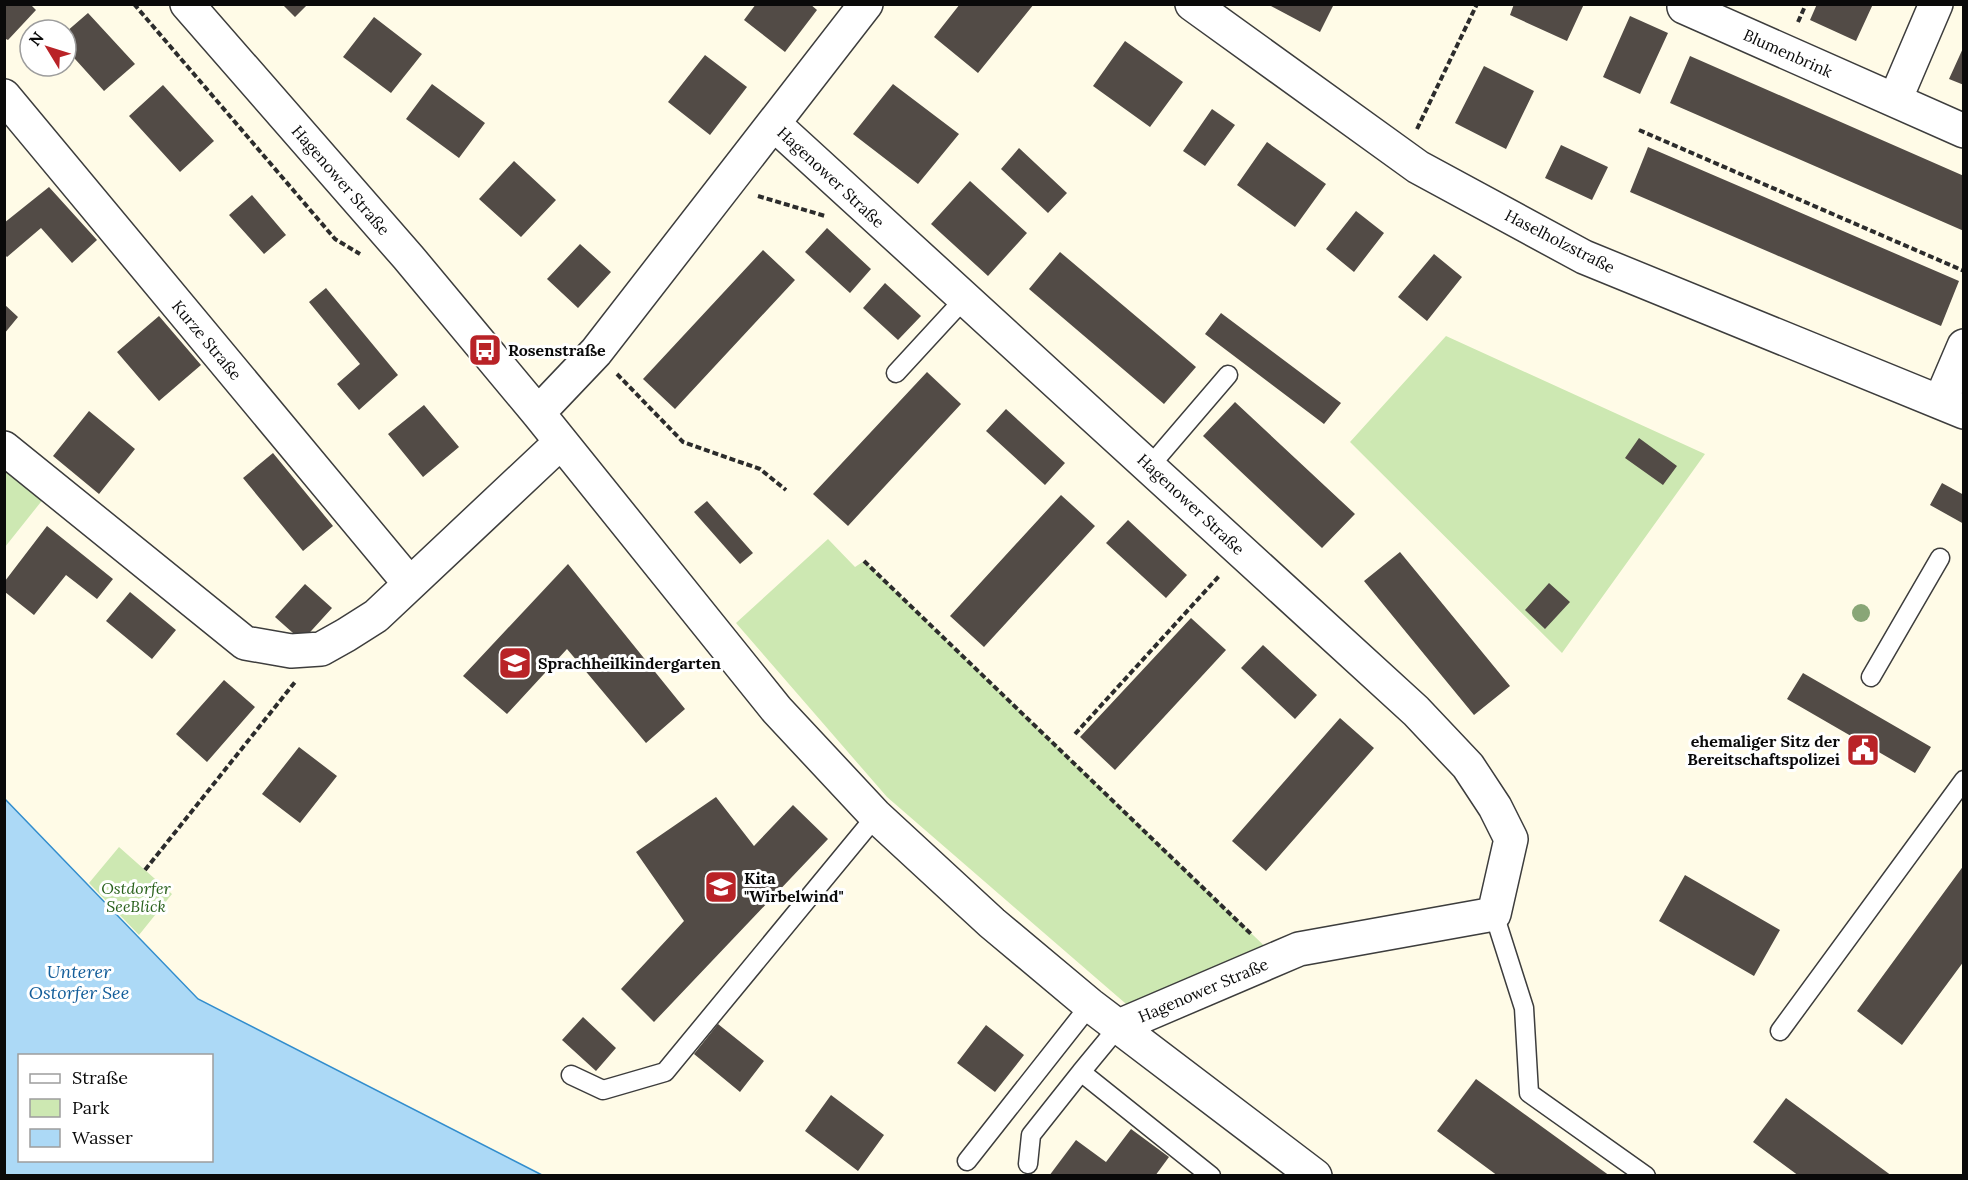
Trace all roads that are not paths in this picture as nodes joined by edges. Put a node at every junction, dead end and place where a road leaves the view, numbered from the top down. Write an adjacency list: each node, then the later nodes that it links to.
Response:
1 (187, 4): 15 (street, Hagenower Straße)
2 (866, 4): 8 (street)
3 (1686, 4): 7 (street, Blumenbrink)
4 (1936, 4): 7 (street)
5 (1212, 10): 14 (street, Haselholzstraße)
6 (4, 96): 20 (street, Kurze Straße)
7 (1895, 99): 9 (street, Blumenbrink)
8 (774, 124): 10 (street, Hagenower Straße); 15 (street, Hagenower Straße)
9 (1964, 131)
10 (966, 297): 12 (lane); 18 (street, Hagenower Straße)
11 (1964, 346): 14 (street)
12 (896, 373)
13 (1228, 375): 18 (lane)
14 (1952, 407)
15 (538, 413): 16 (street, Hagenower Straße)
16 (561, 442): 20 (street); 23 (street, Hagenower Straße)
17 (4, 448): 20 (street)
18 (1150, 466): 24 (street, Hagenower Straße)
19 (1940, 558): 21 (lane)
20 (410, 584)
21 (1871, 677)
22 (1964, 780): 27 (lane)
23 (876, 816): 25 (street, Hagenower Straße); 29 (lane)
24 (1494, 914): 26 (street, Hagenower Straße); 34 (lane)
25 (1090, 1005): 26 (street, Hagenower Straße); 30 (lane)
26 (1119, 1026): 28 (lane); 33 (street, Hagenower Straße)
27 (1780, 1031)
28 (1082, 1072): 31 (lane); 32 (lane)
29 (571, 1075)
30 (967, 1161)
31 (1028, 1164)
32 (1211, 1176)
33 (1315, 1176)
34 (1646, 1176)

